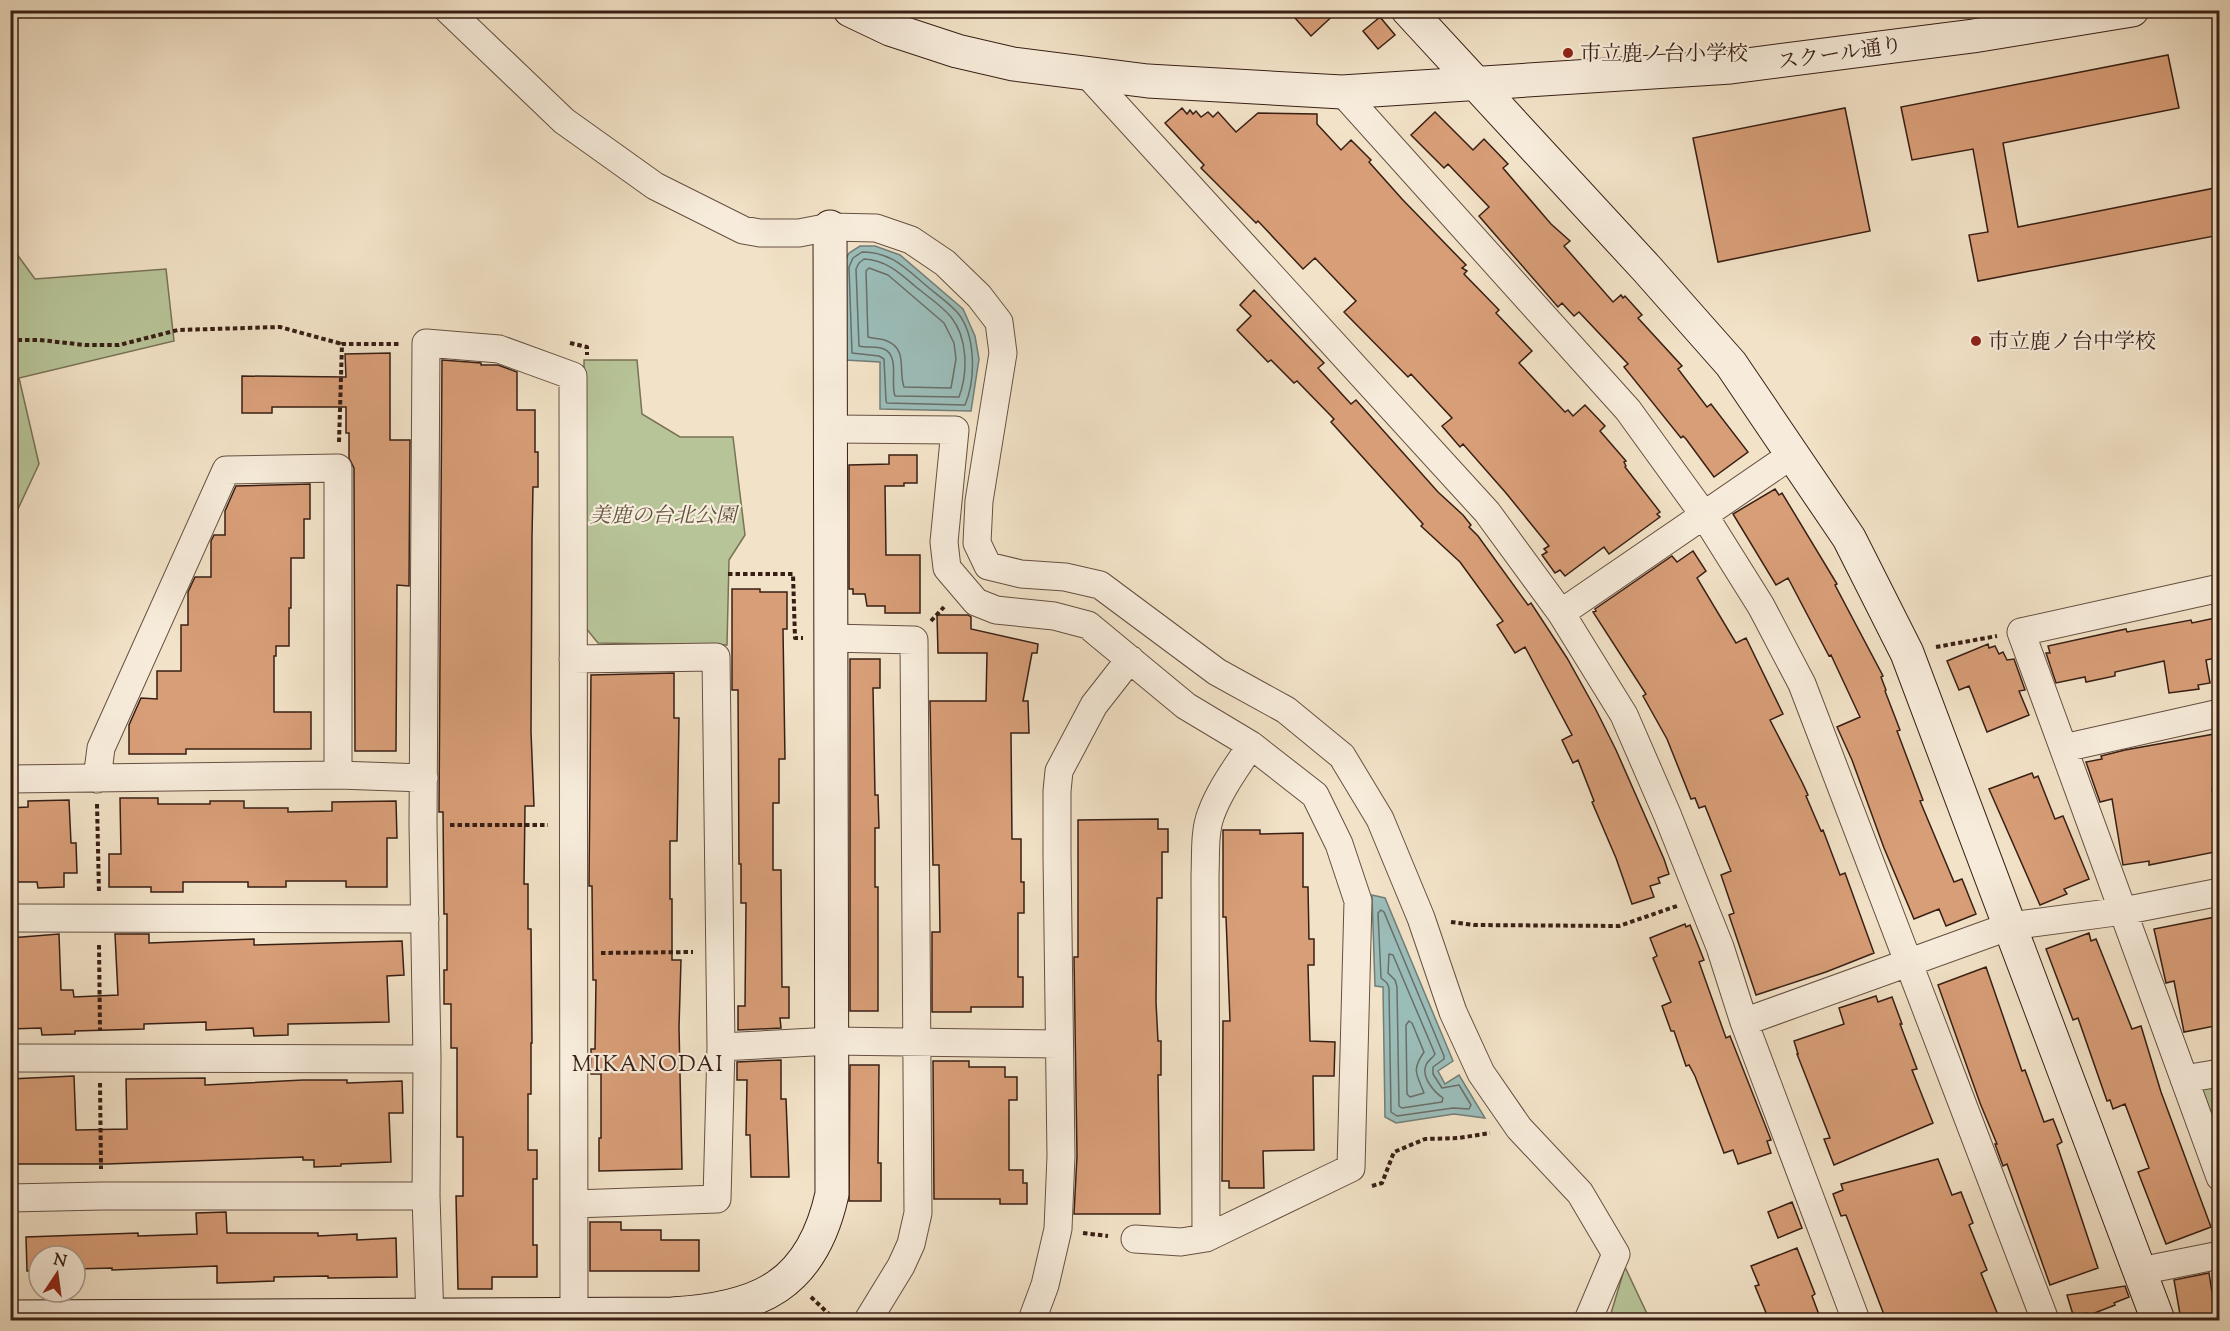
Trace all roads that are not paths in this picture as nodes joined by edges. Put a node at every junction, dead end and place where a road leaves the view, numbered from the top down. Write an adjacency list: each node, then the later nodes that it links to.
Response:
1 (448, 10): 8 (street)
2 (850, 10): 5 (street, スクール通り)
3 (1408, 10): 6 (street)
4 (2132, 10): 6 (street, スクール通り)
5 (1087, 74): 7 (street, スクール通り); 13 (street)
6 (1473, 83): 7 (street, スクール通り); 10 (street)
7 (1342, 92): 11 (street)
8 (830, 227): 9 (street); 53 (street)
9 (831, 429): 14 (street); 16 (street)
10 (1793, 454): 11 (street); 28 (street)
11 (1704, 515): 13 (street); 29 (street)
12 (2220, 588): 19 (street)
13 (1561, 613): 30 (street)
14 (831, 638): 31 (street); 32 (street)
15 (573, 659): 21 (street); 34 (street); 42 (street)
16 (1130, 659): 18 (street); 33 (street)
17 (2220, 713): 19 (street)
18 (1251, 745): 43 (street); 43 (street)
19 (2064, 748): 25 (street)
20 (338, 776): 21 (street); 22 (street); 22 (street)
21 (424, 778): 27 (street)
22 (97, 779): 23 (street)
23 (10, 780)
24 (2220, 892): 25 (street)
25 (2123, 911): 28 (street); 38 (street)
26 (10, 918): 27 (street)
27 (425, 919): 36 (street)
28 (2010, 926): 29 (street); 46 (street)
29 (1909, 963): 30 (street); 55 (street)
30 (1744, 1022): 54 (street)
31 (832, 1041): 32 (street); 34 (street); 48 (street)
32 (917, 1042): 33 (street); 51 (street)
33 (1058, 1044): 52 (street)
34 (721, 1047): 42 (street)
35 (10, 1058): 36 (street)
36 (427, 1059): 40 (street)
37 (2220, 1073): 38 (street)
38 (2184, 1079): 39 (street)
39 (2220, 1177)
40 (426, 1196): 41 (street); 49 (street)
41 (14, 1198)
42 (574, 1204): 48 (street)
43 (1206, 1238): 44 (street)
44 (1134, 1239)
45 (2220, 1255): 46 (street)
46 (2140, 1271): 56 (street)
47 (13, 1305): 50 (street)
48 (574, 1316): 49 (street)
49 (430, 1318): 50 (street)
50 (70, 1319)
51 (868, 1320)
52 (1032, 1320)
53 (1588, 1320)
54 (1856, 1320)
55 (2045, 1320)
56 (2158, 1320)

